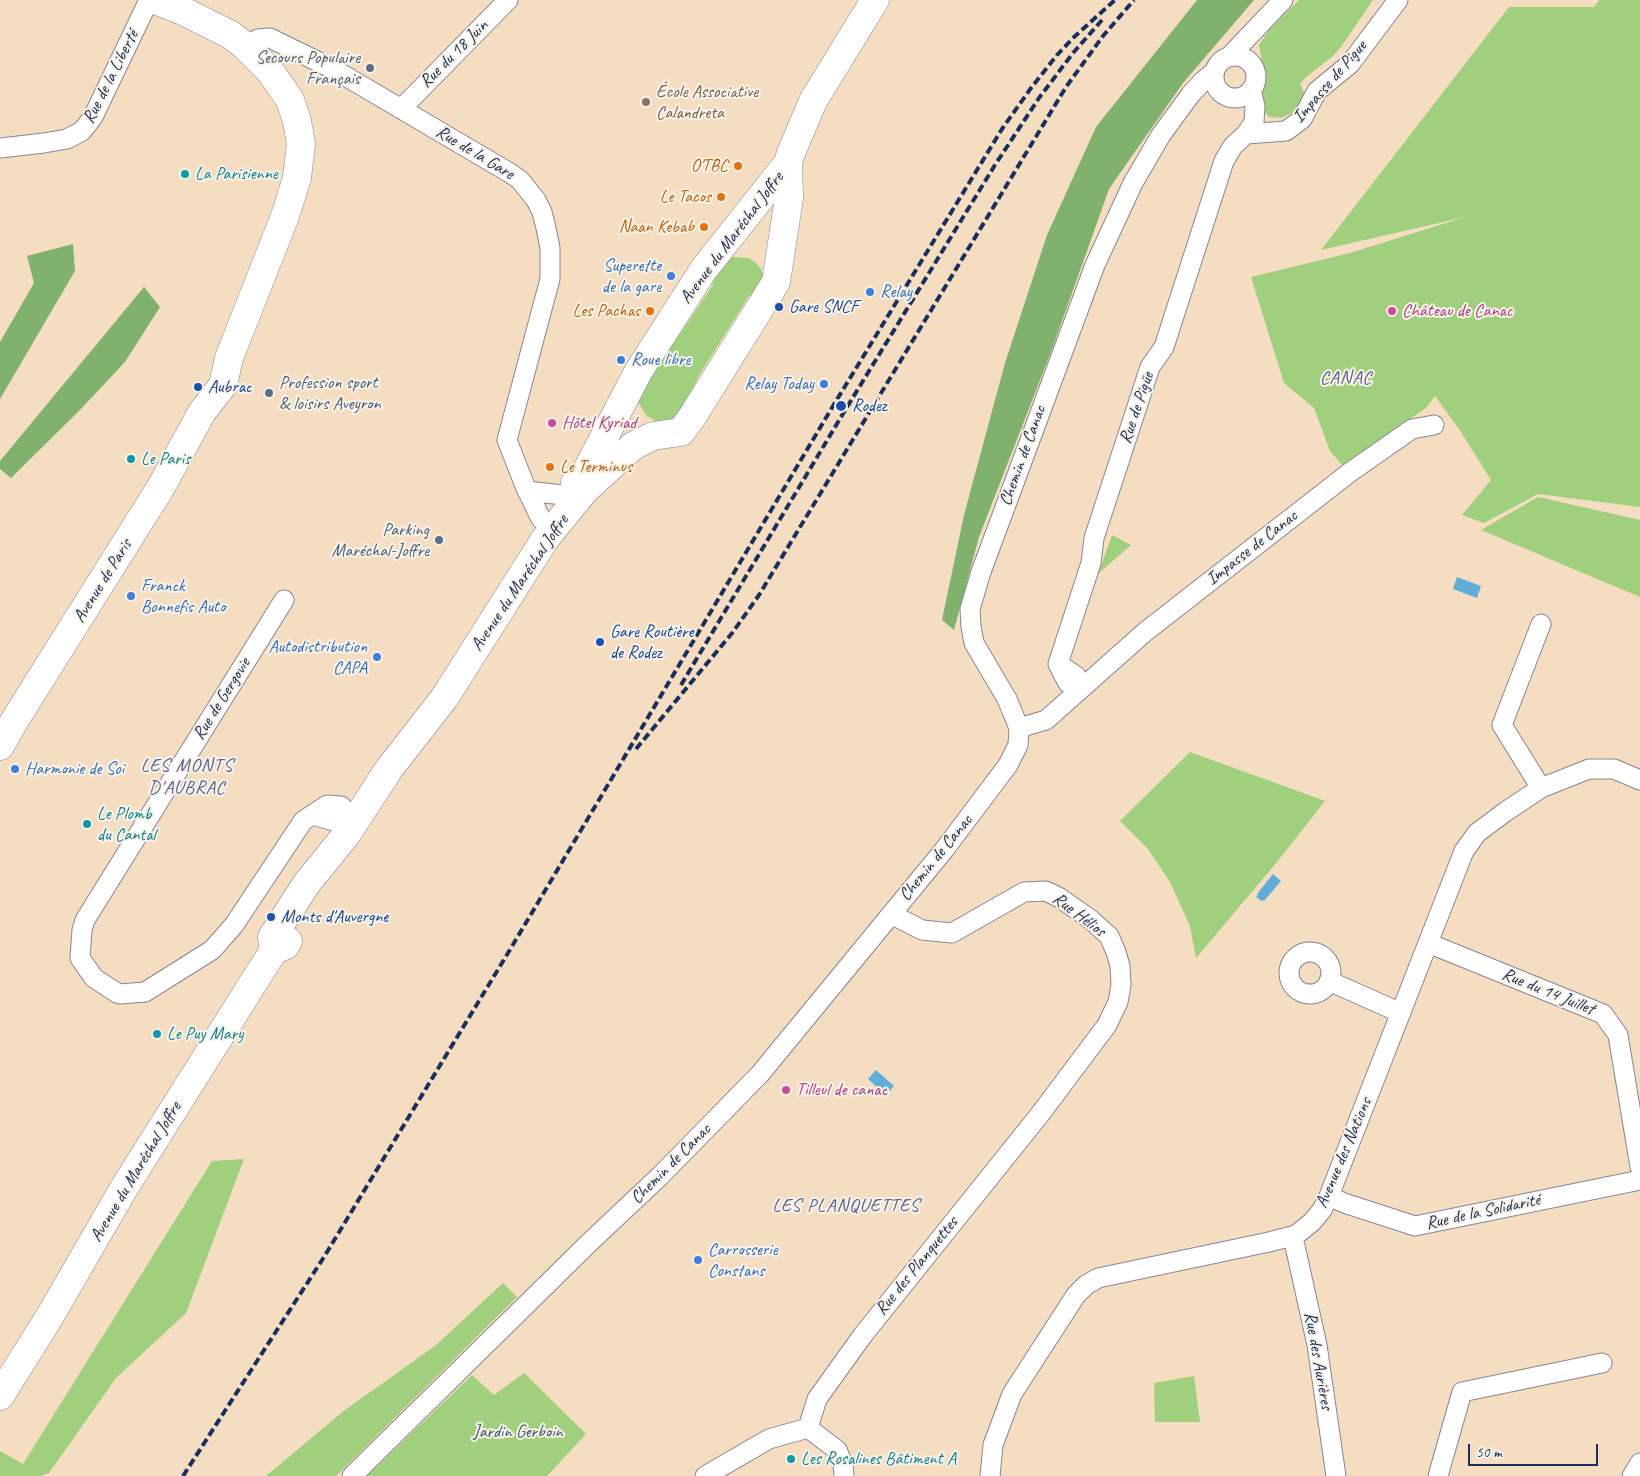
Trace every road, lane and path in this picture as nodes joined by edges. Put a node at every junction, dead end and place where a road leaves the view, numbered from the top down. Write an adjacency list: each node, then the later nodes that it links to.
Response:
1 (149, 0): 15 (street, Rue de la Liberté)
2 (155, 0): 8 (main road, Avenue de Paris)
3 (508, 0): 13 (street, Rue du 18 Juin)
4 (876, 0): 16 (main road, Avenue du Maréchal Joffre)
5 (1283, 0): 7 (street)
6 (1398, 0): 14 (street, Impasse de Pigue)
7 (1254, 32): 9 (street); 10 (street)
8 (246, 46): 13 (street, Rue de la Gare); 25 (main road, Avenue de Paris)
9 (1229, 57): 10 (street); 11 (street)
10 (1249, 60): 12 (street)
11 (1216, 80): 12 (street); 24 (street, Chemin de Canac)
12 (1246, 94): 14 (street)
13 (401, 109): 18 (street, Rue de la Gare)
14 (1246, 134): 23 (street, Rue de Pigüe)
15 (0, 148)
16 (788, 163): 19 (main road, Avenue du Maréchal Joffre); 26 (main road, Avenue du Maréchal Joffre)
17 (1434, 425): 23 (street, Impasse de Canac)
18 (527, 491): 19 (street); 20 (street, Rue de la Gare)
19 (563, 495): 20 (main road, Avenue du Maréchal Joffre)
20 (541, 520): 26 (main road, Avenue du Maréchal Joffre)
21 (284, 600): 29 (street, Rue de Gergovie)
22 (1542, 624): 28 (street)
23 (1080, 689): 24 (street)
24 (1019, 728): 30 (street, Chemin de Canac)
25 (0, 746)
26 (389, 769): 29 (main road, Avenue du Maréchal Joffre)
27 (1640, 780): 28 (street, Avenue des Nations)
28 (1541, 788): 31 (street, Avenue des Nations)
29 (350, 828): 40 (main road, Avenue du Maréchal Joffre)
30 (891, 914): 34 (street, Rue Hélios); 43 (street, Chemin de Canac)
31 (1428, 943): 33 (street, Avenue des Nations); 35 (street, Rue du 14 Juillet)
32 (1330, 982): 33 (street)
33 (1401, 1013): 37 (street, Avenue des Nations)
34 (1041, 1113): 41 (street, Rue des Planquettes)
35 (1640, 1167)
36 (1640, 1180): 37 (street, Rue de la Solidarité)
37 (1329, 1196): 46 (street, Avenue des Nations)
38 (1295, 1246): 47 (street, Rue des Aurières)
39 (1602, 1363): 48 (street)
40 (0, 1396)
41 (808, 1428): 44 (street); 45 (street)
42 (1640, 1463): 49 (street)
43 (352, 1476)
44 (705, 1476)
45 (844, 1476)
46 (990, 1476)
47 (1336, 1476)
48 (1438, 1476)
49 (1632, 1476)

